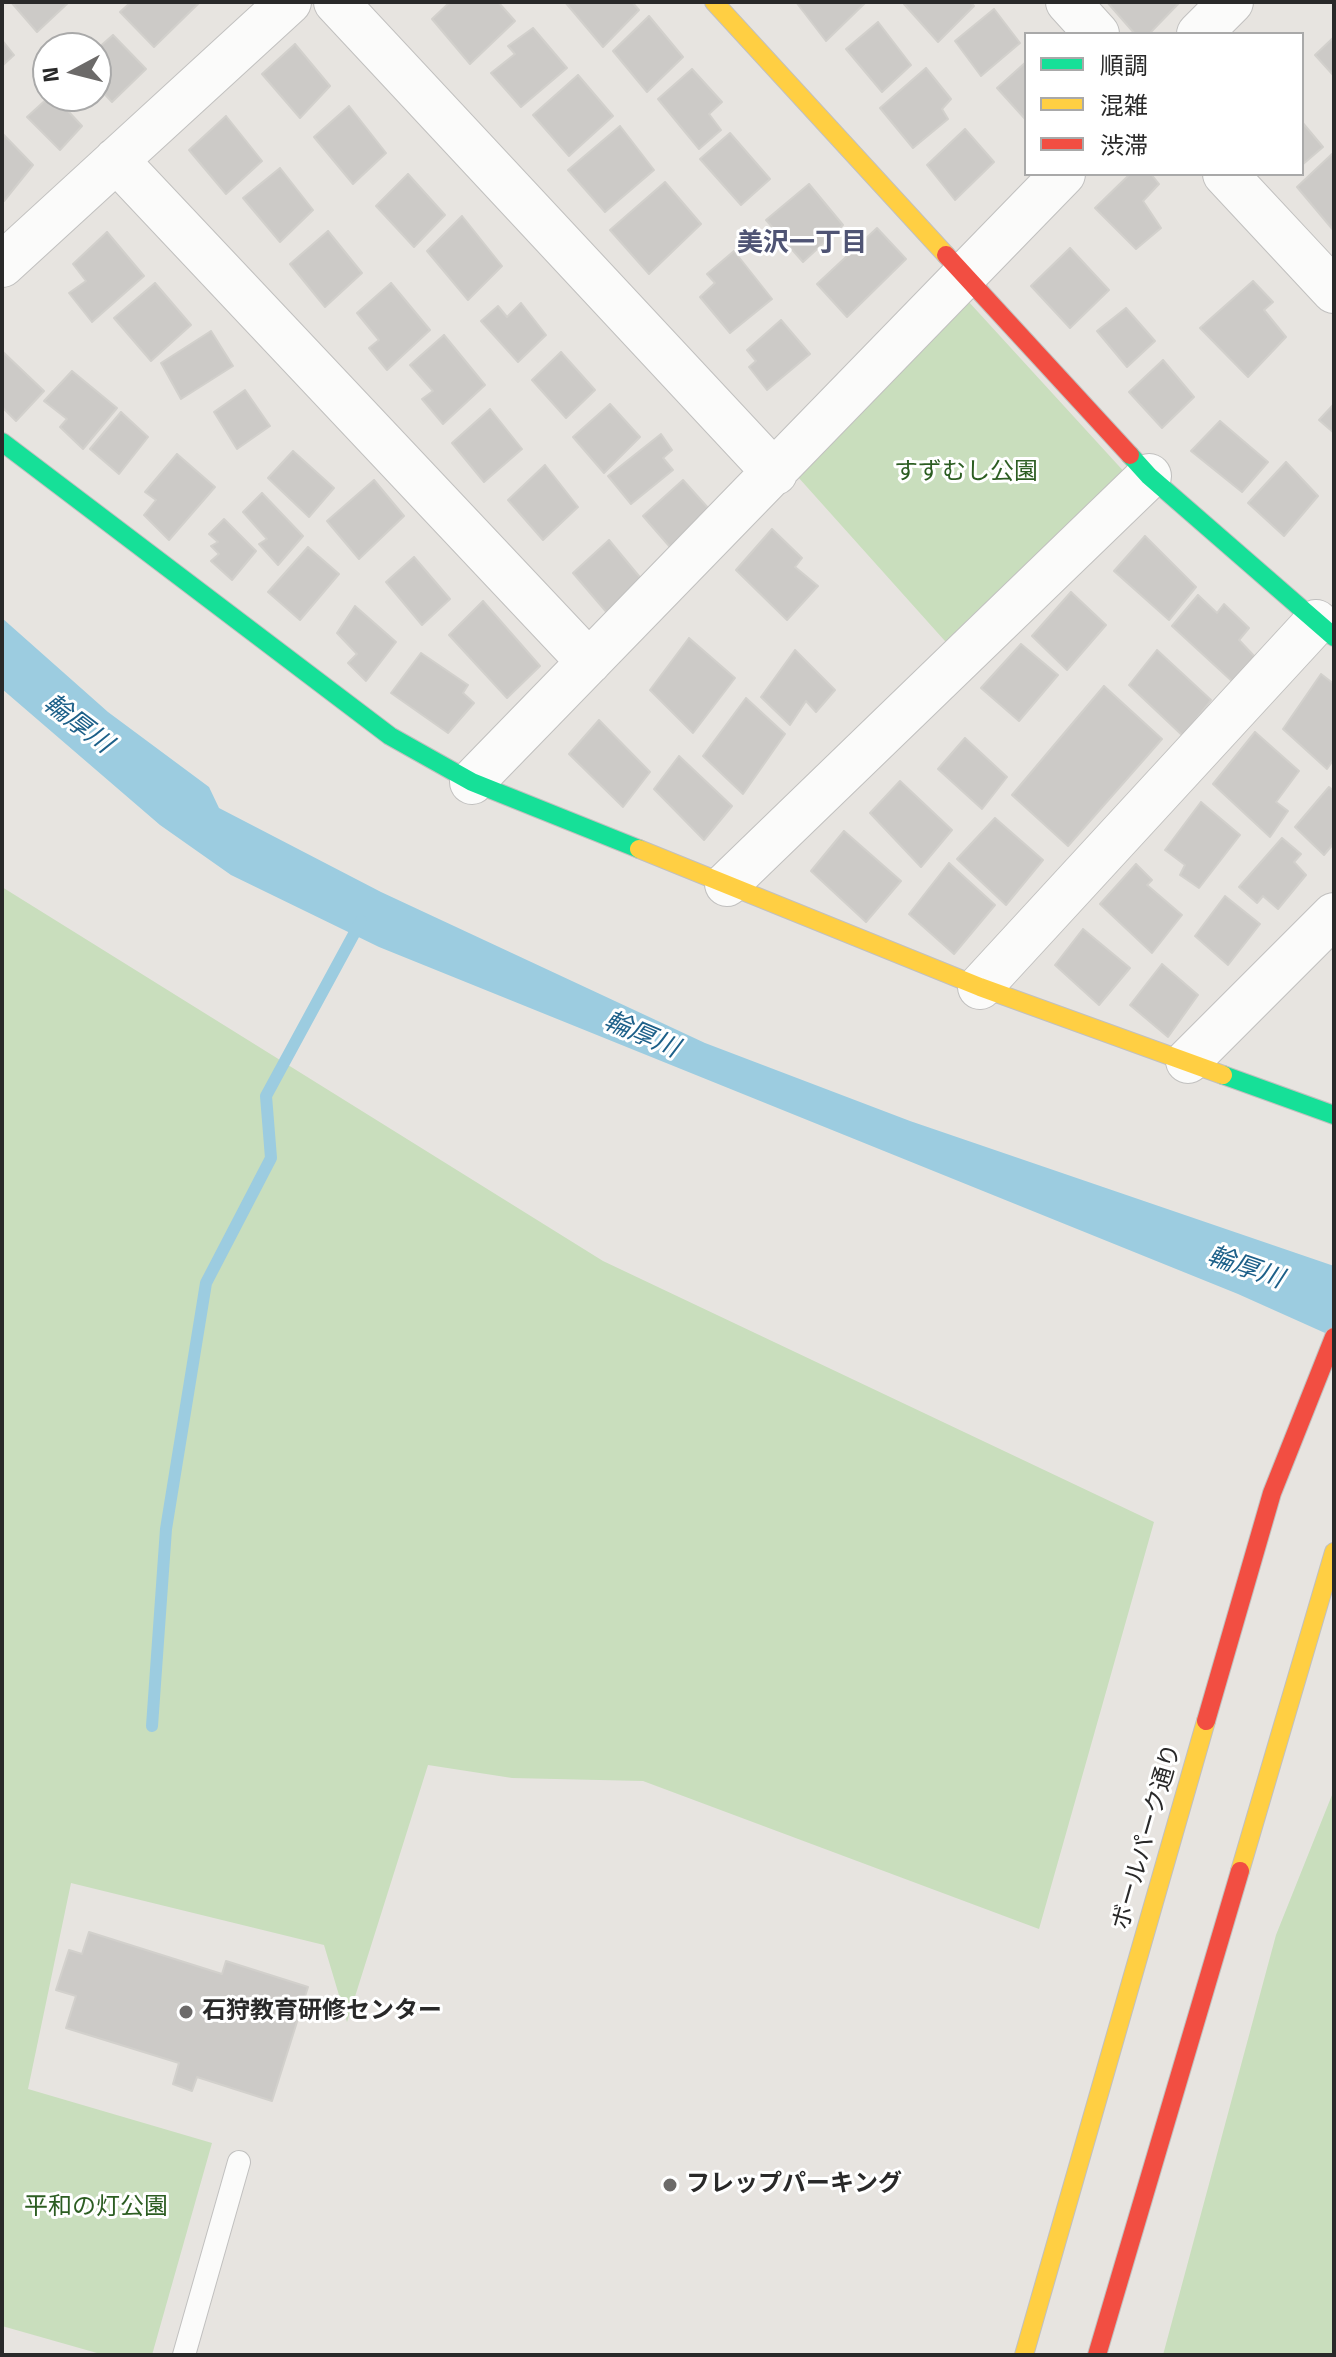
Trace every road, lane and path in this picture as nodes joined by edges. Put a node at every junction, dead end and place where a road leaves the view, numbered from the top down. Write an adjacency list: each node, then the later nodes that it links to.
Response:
1 (289, 2): 8 (street)
2 (336, 2): 15 (street)
3 (714, 2): 12 (street)
4 (1068, 2): 6 (street)
5 (1231, 2): 7 (street)
6 (1095, 32)
7 (1201, 32)
8 (116, 160): 11 (street); 18 (street)
9 (1061, 176): 12 (street)
10 (1227, 176): 13 (street)
11 (2, 265)
12 (964, 276): 15 (street); 16 (street)
13 (1334, 291)
14 (2, 442): 19 (street)
15 (775, 473): 18 (street)
16 (1149, 476): 17 (street); 20 (street)
17 (1325, 630): 22 (street)
18 (589, 662): 19 (street)
19 (472, 782): 20 (street)
20 (727, 884): 22 (street)
21 (1334, 915): 23 (street)
22 (980, 987): 23 (street)
23 (1188, 1061): 24 (street)
24 (1334, 1115)
25 (1334, 1337): 29 (street, ボールパーク通り)
26 (1334, 1552): 30 (street)
27 (239, 2162): 28 (lane)
28 (184, 2355)
29 (1024, 2355)
30 (1097, 2355)

